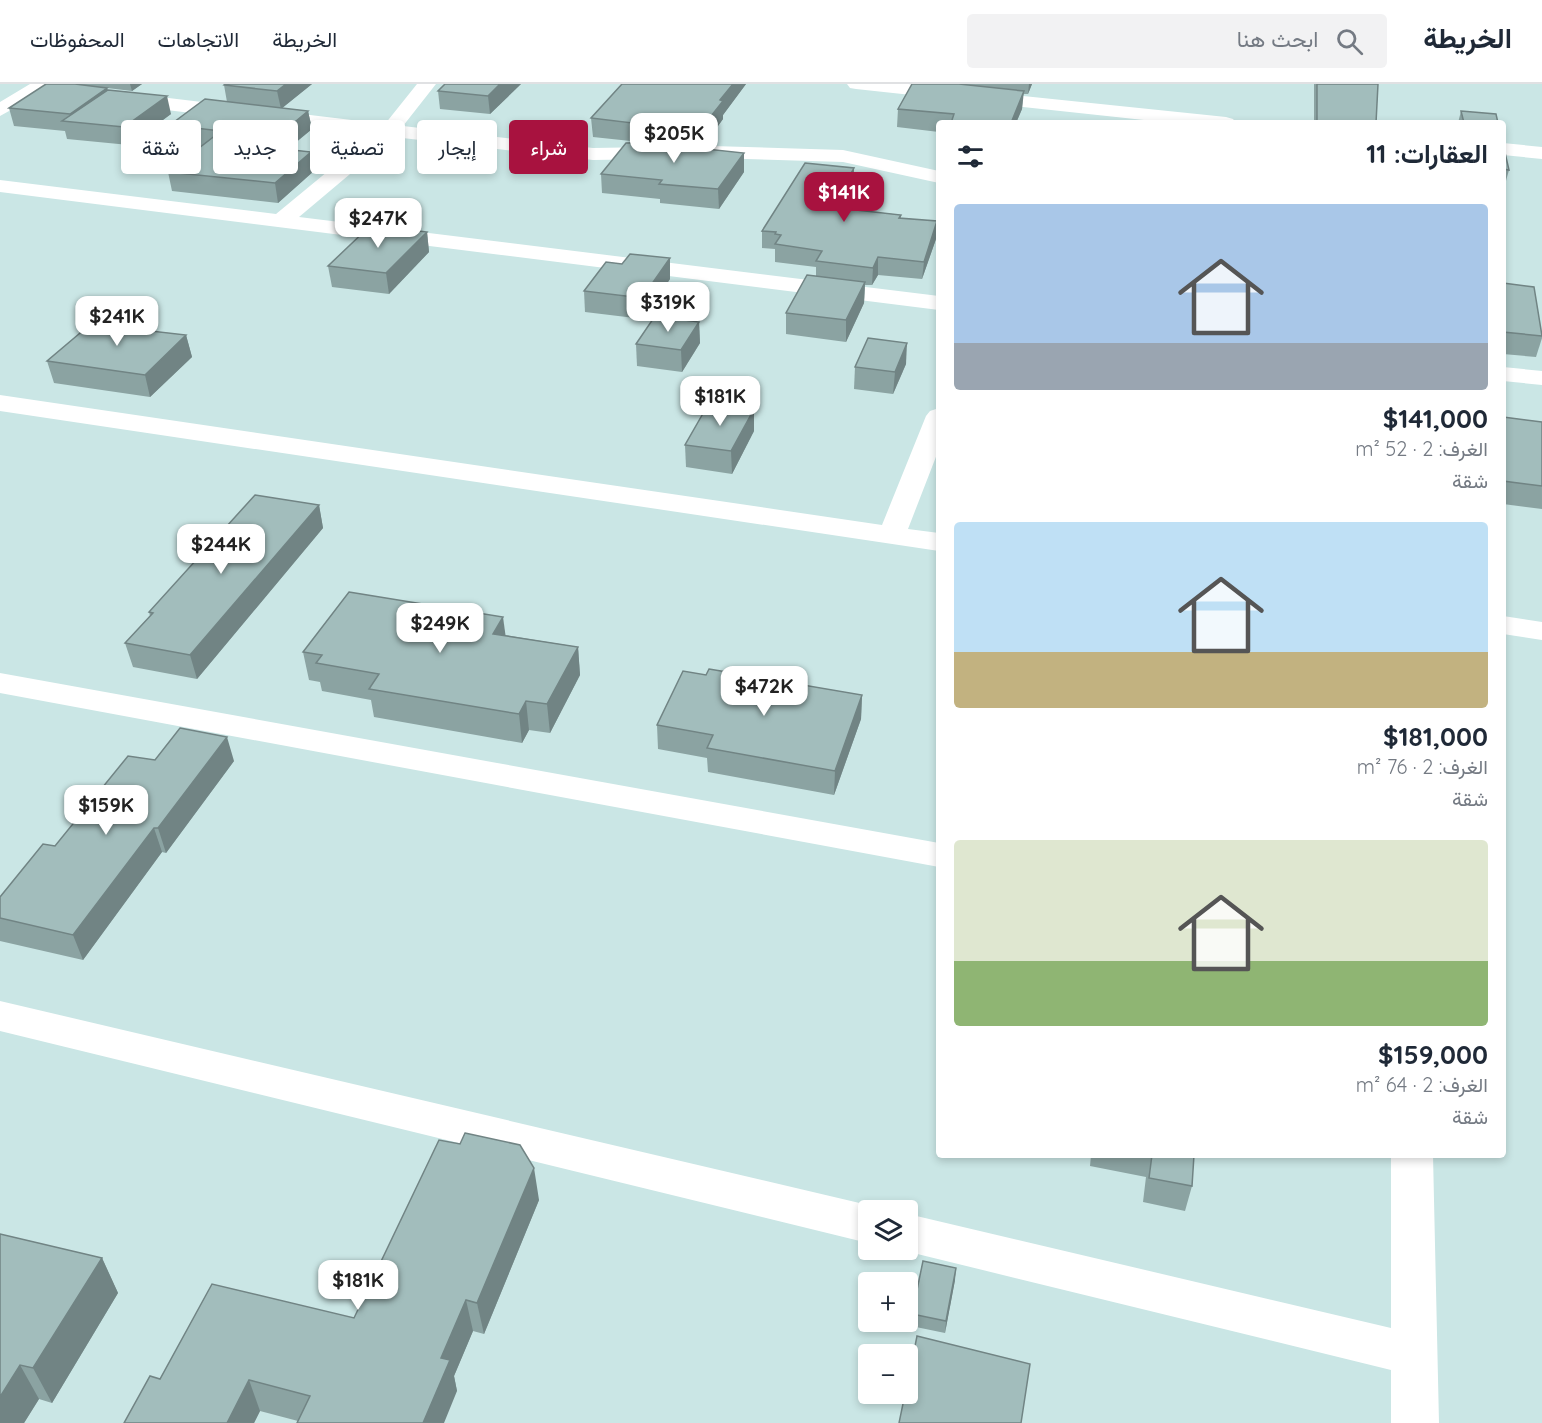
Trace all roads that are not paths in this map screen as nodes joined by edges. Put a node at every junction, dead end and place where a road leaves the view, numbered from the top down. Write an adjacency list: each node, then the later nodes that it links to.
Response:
1 (427, 84): 8 (street)
2 (856, 84): 6 (street)
3 (1067, 84): 6 (street)
4 (39, 87): 5 (street); 7 (street)
5 (0, 110)
6 (1056, 115): 9 (street)
7 (310, 120)
8 (398, 120)
9 (1162, 120)
10 (405, 132): 14 (street)
11 (1506, 149): 12 (street)
12 (1542, 153)
13 (337, 174): 16 (street)
14 (936, 176)
15 (0, 186): 16 (street)
16 (282, 220): 17 (street)
17 (936, 303)
18 (1506, 374): 19 (street)
19 (1542, 378)
20 (0, 403): 22 (street)
21 (936, 424): 22 (street)
22 (892, 535): 23 (street)
23 (936, 542)
24 (1506, 625): 25 (street)
25 (1542, 631)
26 (0, 683): 27 (street)
27 (936, 854)
28 (0, 1016): 30 (street)
29 (1412, 1158): 32 (street)
30 (858, 1222)
31 (918, 1235): 32 (street)
32 (1415, 1355): 33 (street)
33 (1415, 1423)

